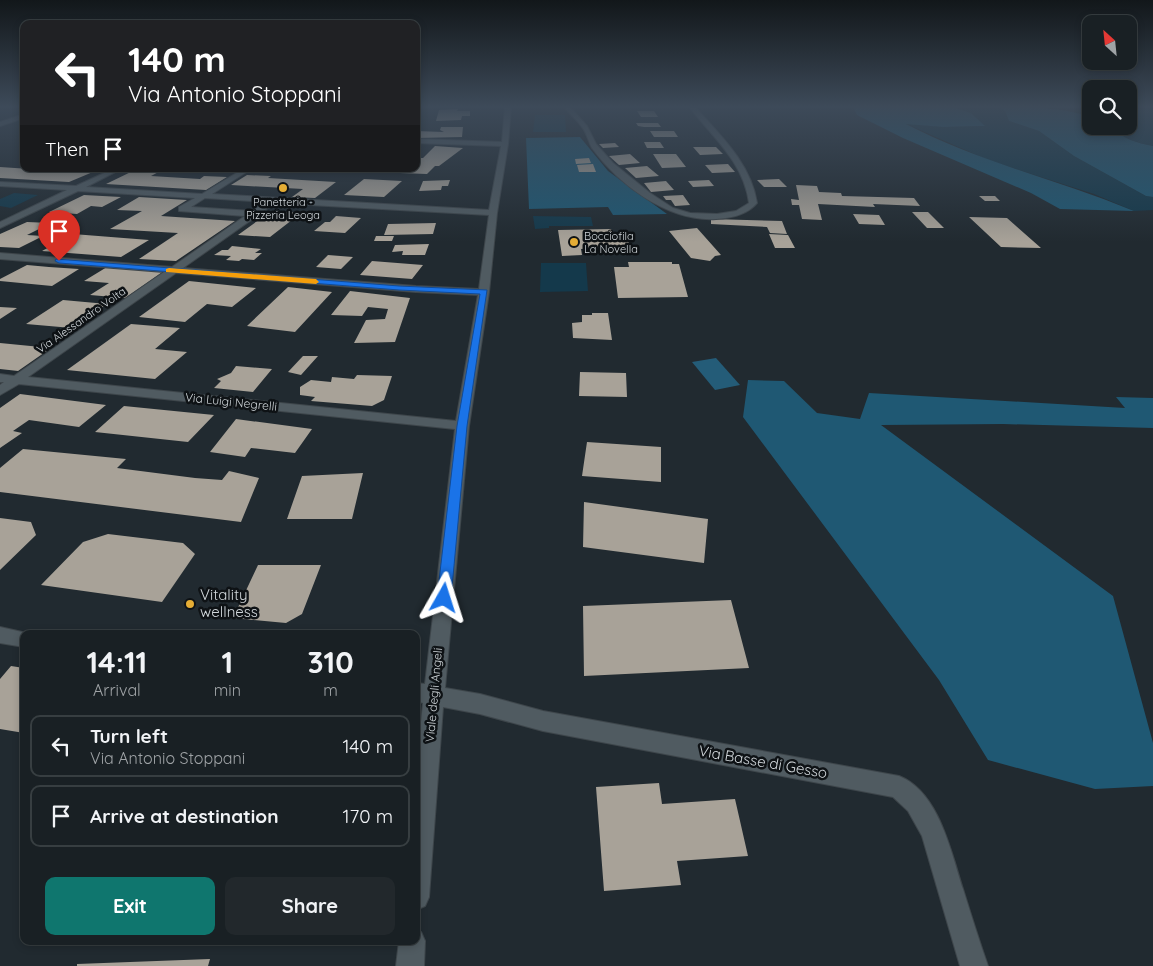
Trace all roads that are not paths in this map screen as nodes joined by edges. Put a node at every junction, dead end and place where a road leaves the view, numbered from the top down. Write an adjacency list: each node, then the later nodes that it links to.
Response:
1 (503, 152): 14 (street, Viale degli Angeli)
2 (599, 152): 3 (street)
3 (728, 152)
4 (111, 172): 9 (street)
5 (243, 172): 7 (street)
6 (0, 184): 9 (street)
7 (219, 186): 8 (street); 11 (street)
8 (231, 187)
9 (76, 188): 11 (street); 15 (street)
10 (288, 191): 12 (street, Via Alessandro Volta)
11 (205, 196): 12 (street); 13 (street)
12 (274, 200): 13 (street, Via Alessandro Volta); 14 (street)
13 (253, 214): 17 (street, Via Alessandro Volta)
14 (493, 214): 18 (street, Viale degli Angeli)
15 (0, 225)
16 (0, 256): 17 (street)
17 (173, 271): 18 (street); 20 (street, Via Alessandro Volta)
18 (484, 292): 22 (street, Viale degli Angeli)
19 (0, 378): 20 (street, Via Luigi Negrelli)
20 (17, 380): 21 (street, Via Alessandro Volta); 22 (street, Via Luigi Negrelli)
21 (0, 391)
22 (462, 426): 25 (street, Viale degli Angeli)
23 (0, 635): 24 (street)
24 (20, 638)
25 (425, 693): 26 (street, Viale degli Angeli); 29 (street, Via Basse di Gesso)
26 (420, 806)
27 (412, 945): 28 (street)
28 (410, 966)
29 (974, 966)

